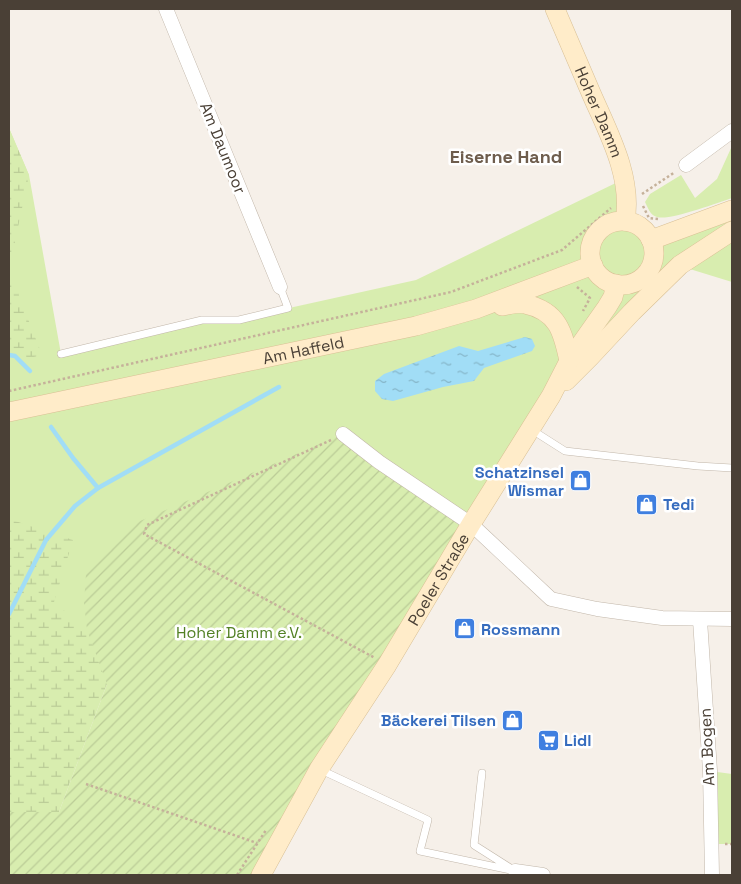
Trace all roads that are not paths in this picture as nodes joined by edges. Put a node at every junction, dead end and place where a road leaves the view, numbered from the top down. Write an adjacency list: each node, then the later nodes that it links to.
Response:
1 (166, 9): 11 (street, Am Daumoor)
2 (555, 9): 6 (main road, Hoher Damm)
3 (732, 131): 4 (street)
4 (686, 165)
5 (732, 210): 8 (main road)
6 (625, 221): 8 (main road); 9 (main road)
7 (732, 231): 15 (main road)
8 (651, 240): 10 (main road)
9 (593, 265): 10 (main road); 12 (main road, Am Haffeld)
10 (616, 284): 14 (main road, Poeler Straße)
11 (280, 287): 13 (lane)
12 (476, 309): 14 (main road); 16 (main road, Am Haffeld)
13 (61, 354)
14 (569, 361): 15 (main road, Poeler Straße)
15 (551, 396): 17 (main road, Poeler Straße)
16 (9, 412)
17 (530, 429): 19 (lane); 20 (main road, Poeler Straße)
18 (343, 434): 20 (street)
19 (732, 468)
20 (471, 524): 22 (street); 23 (main road, Poeler Straße)
21 (732, 619): 22 (street)
22 (700, 620): 28 (street, Am Bogen)
23 (319, 769): 25 (lane); 26 (main road, Poeler Straße)
24 (482, 773): 25 (lane)
25 (515, 872): 27 (street)
26 (261, 875)
27 (543, 875)
28 (712, 875)

